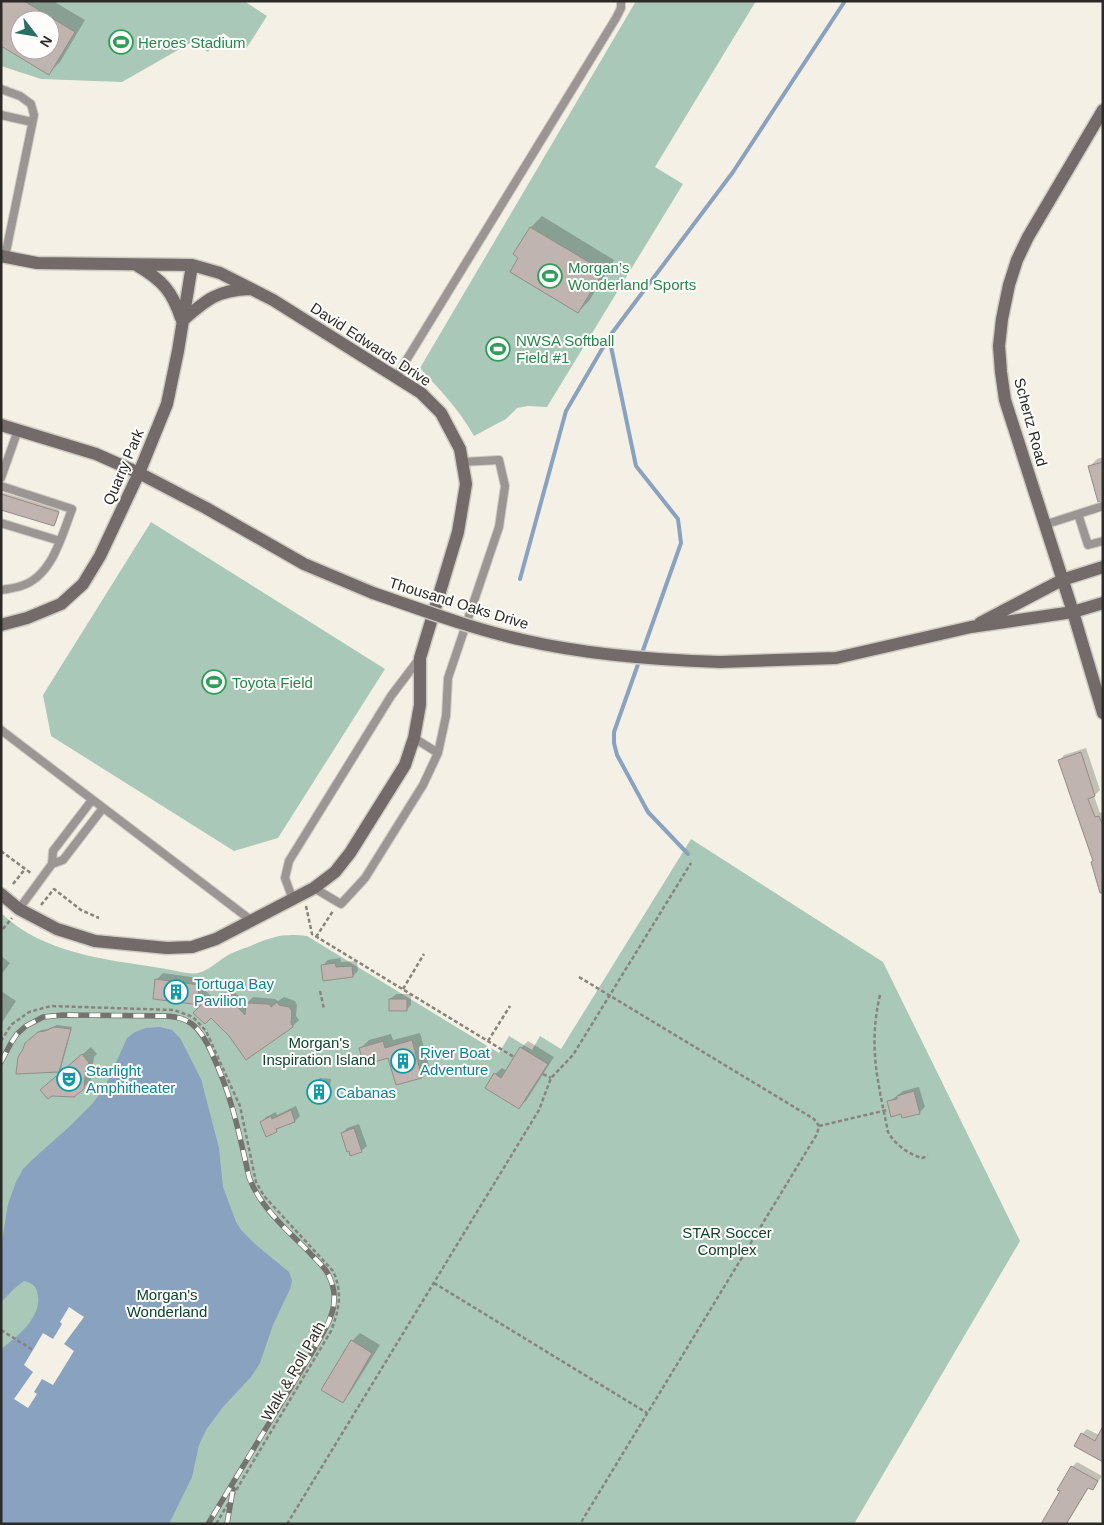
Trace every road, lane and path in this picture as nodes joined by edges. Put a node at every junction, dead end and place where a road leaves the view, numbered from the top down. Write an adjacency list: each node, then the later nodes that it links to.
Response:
1 (621, 1): 11 (lane)
2 (1, 89): 5 (lane)
3 (1103, 110): 21 (street, Schertz Road)
4 (1, 115): 5 (lane)
5 (32, 122): 6 (lane)
6 (3, 256): 7 (street, David Edwards Drive)
7 (136, 265): 8 (street, David Edwards Drive); 10 (street)
8 (192, 265): 9 (street, David Edwards Drive); 10 (street, Quarry Park)
9 (251, 288): 10 (street); 11 (street, David Edwards Drive)
10 (182, 321): 15 (street, Quarry Park)
11 (396, 377): 14 (street, David Edwards Drive)
12 (1, 425): 13 (street, Thousand Oaks Drive)
13 (18, 430): 15 (street, Thousand Oaks Drive); 16 (lane)
14 (462, 462): 31 (street, David Edwards Drive); 35 (lane)
15 (140, 473): 29 (street, Quarry Park); 30 (street, Thousand Oaks Drive, bridge)
16 (1, 478)
17 (1, 486): 22 (lane)
18 (1103, 506): 19 (lane)
19 (1078, 514): 21 (lane); 23 (lane)
20 (1, 523): 22 (lane)
21 (1044, 524): 25 (street, Schertz Road)
22 (60, 541): 26 (lane)
23 (1103, 541)
24 (1103, 567): 25 (street, Thousand Oaks Drive)
25 (1062, 580): 28 (street, Schertz Road); 30 (street, Thousand Oaks Drive)
26 (1, 590)
27 (1103, 604): 28 (street, Thousand Oaks Drive)
28 (1073, 612): 30 (street, Thousand Oaks Drive); 32 (street, Schertz Road)
29 (1, 625)
30 (971, 627)
31 (420, 658): 34 (street, David Edwards Drive); 46 (lane)
32 (1103, 713)
33 (1, 730): 36 (lane)
34 (414, 738): 35 (lane); 44 (street, David Edwards Drive)
35 (438, 753): 47 (lane)
36 (92, 800): 37 (lane); 40 (lane)
37 (103, 808): 40 (lane); 51 (lane)
38 (1, 851): 41 (path)
39 (691, 863): 59 (path)
40 (52, 864): 42 (lane)
41 (25, 869): 42 (path); 43 (path)
42 (40, 880): 49 (lane)
43 (13, 884)
44 (314, 888): 46 (street, David Edwards Drive); 47 (lane)
45 (1, 894): 49 (street, David Edwards Drive)
46 (297, 897): 51 (street, David Edwards Drive); 53 (path)
47 (338, 902): 53 (path)
48 (41, 905): 50 (path)
49 (15, 913): 51 (street, David Edwards Drive); 52 (path)
50 (99, 918)
51 (252, 921)
52 (3, 929)
53 (316, 937): 56 (path)
54 (424, 954): 56 (path)
55 (579, 977): 59 (path)
56 (403, 989): 63 (path)
57 (320, 992): 61 (path)
58 (880, 995): 67 (path)
59 (609, 996): 66 (path); 68 (path)
60 (510, 1006): 63 (path)
61 (324, 1009)
62 (1, 1041): 74 (path, Walk & Roll Path)
63 (488, 1041): 64 (path)
64 (514, 1057)
65 (543, 1074): 66 (path)
66 (551, 1078): 70 (path)
67 (885, 1110): 68 (path); 69 (path)
68 (819, 1126): 73 (path)
69 (928, 1156)
70 (434, 1283): 73 (path); 75 (path)
71 (1, 1330): 72 (path)
72 (33, 1350)
73 (648, 1412): 76 (path)
74 (216, 1524)
75 (287, 1524)
76 (580, 1524)

